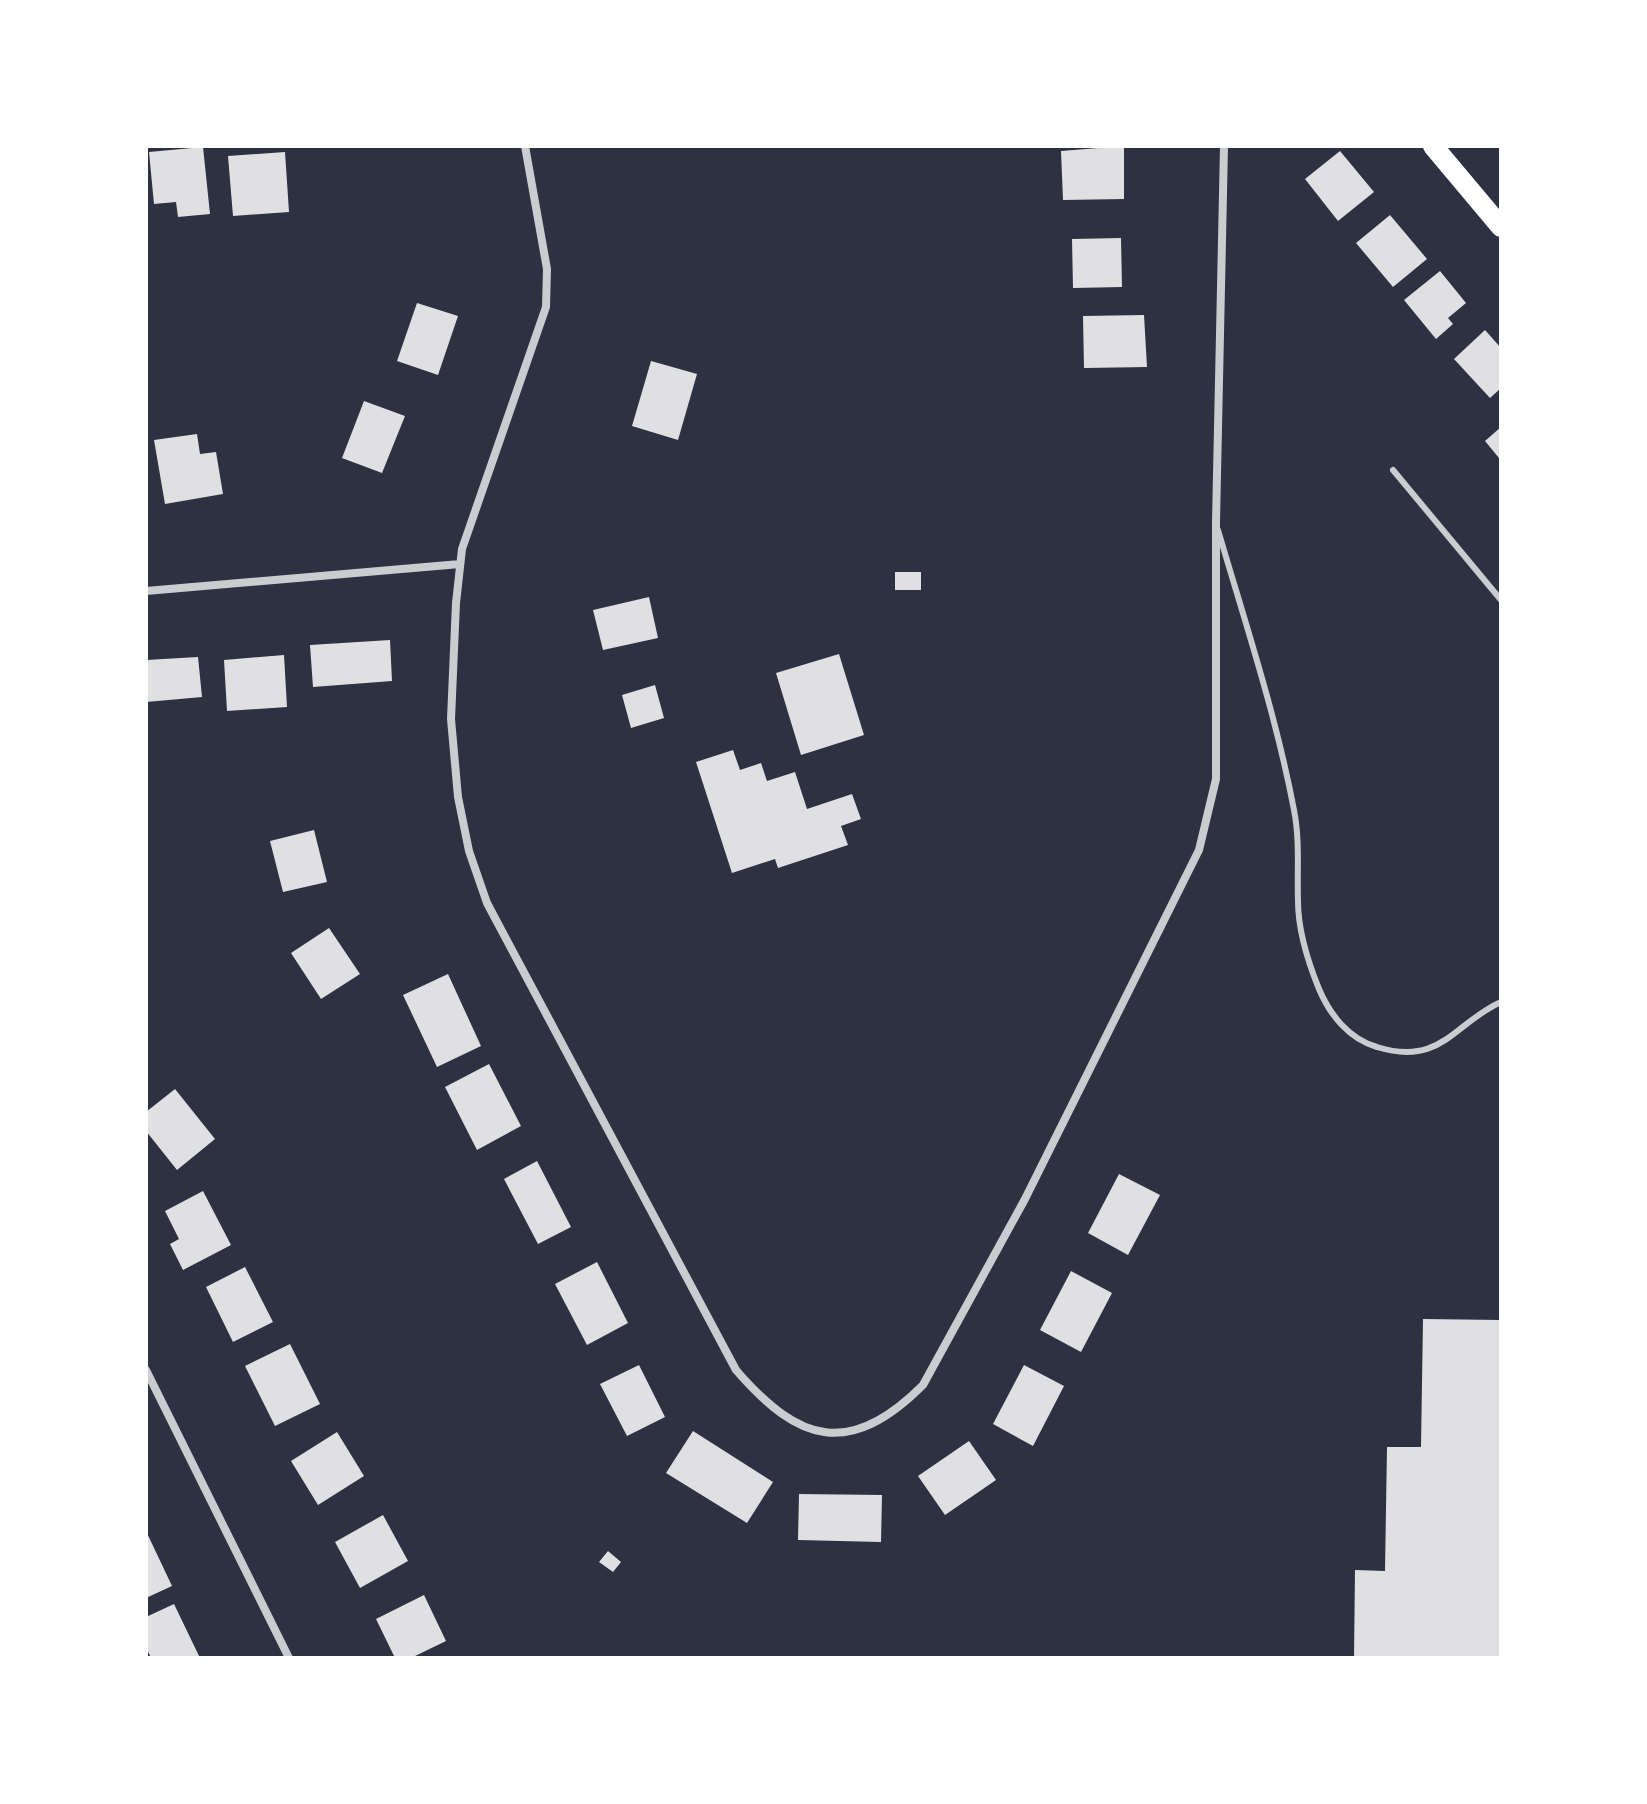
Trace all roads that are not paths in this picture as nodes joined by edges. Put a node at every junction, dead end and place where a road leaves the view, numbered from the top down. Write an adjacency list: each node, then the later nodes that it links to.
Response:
1 (525, 146): 7 (street)
2 (1224, 146): 6 (street)
3 (1433, 146): 4 (main road)
4 (1501, 227)
5 (1393, 470): 9 (lane)
6 (1216, 522): 7 (street); 10 (lane)
7 (460, 564): 8 (street)
8 (146, 591)
9 (1501, 600)
10 (1501, 1002)
11 (146, 1370): 12 (street)
12 (289, 1658)

